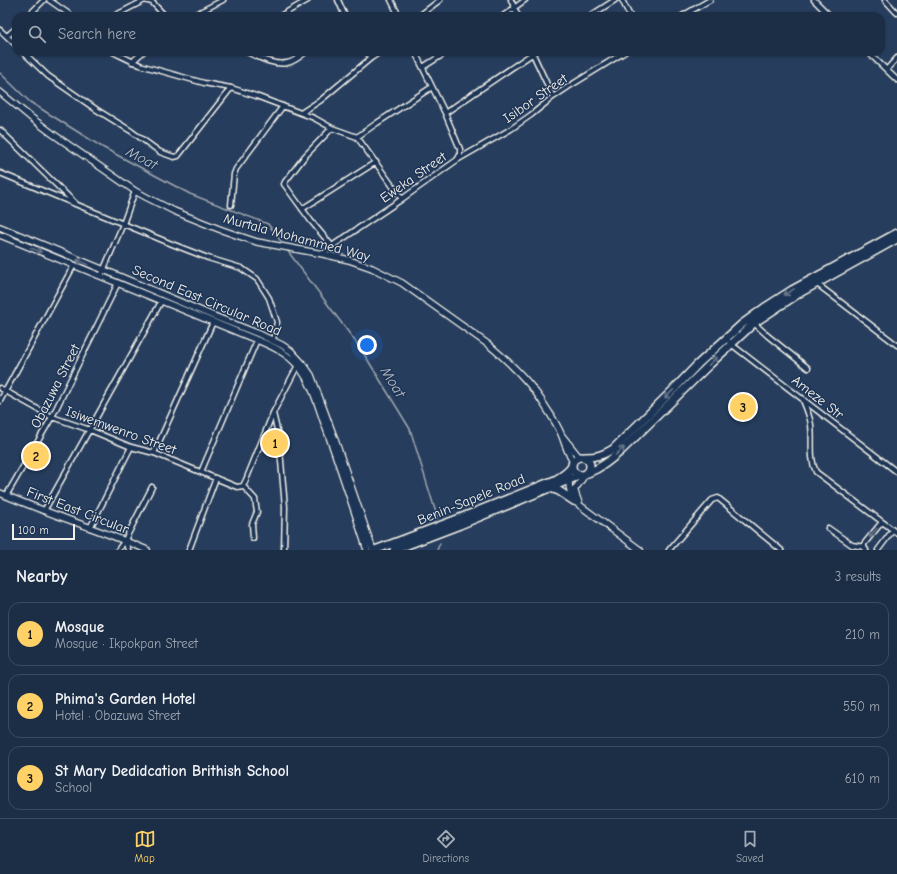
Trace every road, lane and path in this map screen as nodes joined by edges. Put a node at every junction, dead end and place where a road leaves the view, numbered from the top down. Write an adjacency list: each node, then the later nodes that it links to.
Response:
1 (44, 0): 19 (street)
2 (50, 0): 20 (street)
3 (145, 0): 21 (street); 22 (street)
4 (223, 0): 23 (street)
5 (297, 0): 17 (street)
6 (308, 0): 17 (street)
7 (338, 0): 25 (street)
8 (392, 0): 26 (street)
9 (440, 0): 27 (street)
10 (511, 0): 18 (street)
11 (525, 0): 18 (street)
12 (615, 0): 30 (street)
13 (622, 0): 31 (street)
14 (710, 0): 32 (street)
15 (814, 0): 33 (street)
16 (885, 0): 34 (street)
17 (301, 4): 24 (street)
18 (515, 8): 28 (street); 29 (street)
19 (32, 12)
20 (66, 12)
21 (122, 12)
22 (161, 12)
23 (200, 12)
24 (287, 12)
25 (343, 12)
26 (397, 12)
27 (424, 12)
28 (509, 12)
29 (516, 12)
30 (596, 12)
31 (628, 12)
32 (689, 12)
33 (826, 12)
34 (897, 13)
35 (0, 30): 37 (street)
36 (12, 32): 37 (street)
37 (7, 36): 38 (street)
38 (12, 41)
39 (27, 56): 58 (street)
40 (121, 56): 53 (street)
41 (139, 56): 53 (street)
42 (257, 56): 43 (street)
43 (300, 56)
44 (374, 56): 51 (street)
45 (417, 56): 54 (street, Eweka Street)
46 (441, 56): 54 (street)
47 (528, 56): 63 (street)
48 (536, 56): 60 (street)
49 (618, 56): 60 (street, Isibor Street)
50 (872, 56): 55 (street)
51 (371, 58): 62 (street)
52 (897, 58): 55 (street)
53 (132, 62): 58 (street)
54 (423, 68): 57 (street, Eweka Street)
55 (887, 69): 56 (street)
56 (897, 80)
57 (432, 87): 63 (street, Eweka Street); 66 (street)
58 (231, 88): 61 (street)
59 (0, 92): 70 (main road, Murtala Mohammed Way)
60 (553, 97): 67 (street, Isibor Street)
61 (283, 106): 62 (street); 73 (street)
62 (301, 113): 64 (street)
63 (445, 113): 67 (street, Eweka Street)
64 (332, 128): 66 (street); 74 (street)
65 (0, 130): 72 (street)
66 (357, 137): 68 (street)
67 (457, 160): 71 (street, Eweka Street)
68 (376, 162): 71 (street); 74 (street)
69 (0, 173): 72 (street)
70 (135, 191): 75 (street); 81 (main road, Murtala Mohammed Way)
71 (402, 199): 80 (street, Eweka Street)
72 (78, 205): 75 (street)
73 (231, 205)
74 (302, 209): 80 (street)
75 (123, 224): 83 (street); 90 (street)
76 (0, 227): 83 (main road, Second East Circular Road, one-way to 76)
77 (897, 233): 87 (highway, one-way to 87)
78 (0, 235): 82 (main road, Second East Circular Road, one-way to 82)
79 (897, 239): 85 (highway)
80 (332, 246): 81 (street, Eweka Street)
81 (323, 254): 102 (main road, Murtala Mohammed Way)
82 (74, 265): 83 (main road, Second East Circular Road); 96 (street)
83 (102, 273): 84 (main road, Second East Circular Road); 90 (main road, Second East Circular Road)
84 (118, 283): 86 (main road, Second East Circular Road); 100 (street, Obazuwa Street)
85 (816, 284): 87 (highway); 92 (street)
86 (162, 300): 88 (main road, Second East Circular Road); 101 (street)
87 (752, 321): 91 (highway); 94 (street)
88 (213, 322): 89 (main road, Second East Circular Road); 104 (street)
89 (257, 340): 93 (main road, Second East Circular Road); 107 (street)
90 (273, 340): 132 (main road, Second East Circular Road)
91 (729, 341): 97 (street, Ameze Str); 105 (highway, one-way to 105); 109 (highway, Benin-Sapele Road, one-way to 91)
92 (897, 346)
93 (298, 365): 99 (street); 131 (main road, Second East Circular Road)
94 (808, 368)
95 (0, 388): 96 (street, Isiwemwenro Street)
96 (5, 391): 98 (street); 100 (street, Isiwemwenro Street)
97 (802, 398): 108 (street, Ameze Str); 119 (street)
98 (0, 401)
99 (273, 413): 112 (street); 130 (street)
100 (52, 417): 101 (street, Isiwemwenro Street); 116 (street, Obazuwa Street)
101 (90, 430): 103 (street, Isiwemwenro Street); 118 (street)
102 (562, 435): 105 (main road); 106 (main road)
103 (131, 446): 104 (street, Isiwemwenro Street); 120 (street)
104 (154, 453): 107 (street, Isiwemwenro Street)
105 (582, 457): 106 (highway); 109 (highway)
106 (571, 466): 109 (highway); 111 (main road); 132 (highway, Benin-Sapele Road)
107 (201, 472): 110 (street, Isiwemwenro Street)
108 (897, 472)
109 (585, 474): 111 (highway, Benin-Sapele Road); 117 (main road)
110 (216, 478): 112 (street, Isiwemwenro Street); 129 (street)
111 (569, 481): 114 (highway, Benin-Sapele Road); 117 (main road)
112 (243, 486): 123 (street)
113 (152, 487): 124 (street)
114 (550, 488): 117 (highway); 133 (highway, Benin-Sapele Road)
115 (0, 493): 116 (main road, First East Circular)
116 (6, 496): 118 (main road, First East Circular)
117 (577, 503): 134 (main road)
118 (44, 511): 120 (main road, First East Circular)
119 (882, 522): 122 (street); 125 (street, one-way to 125)
120 (90, 528): 124 (main road, First East Circular)
121 (828, 528): 125 (street)
122 (895, 531): 137 (street)
123 (253, 538)
124 (125, 540): 126 (street); 127 (street); 128 (main road, First East Circular)
125 (865, 547)
126 (118, 550)
127 (128, 550)
128 (147, 550)
129 (189, 550)
130 (284, 550)
131 (367, 550)
132 (374, 550)
133 (394, 550)
134 (639, 550)
135 (669, 550): 136 (street)
136 (781, 550)
137 (878, 550)

